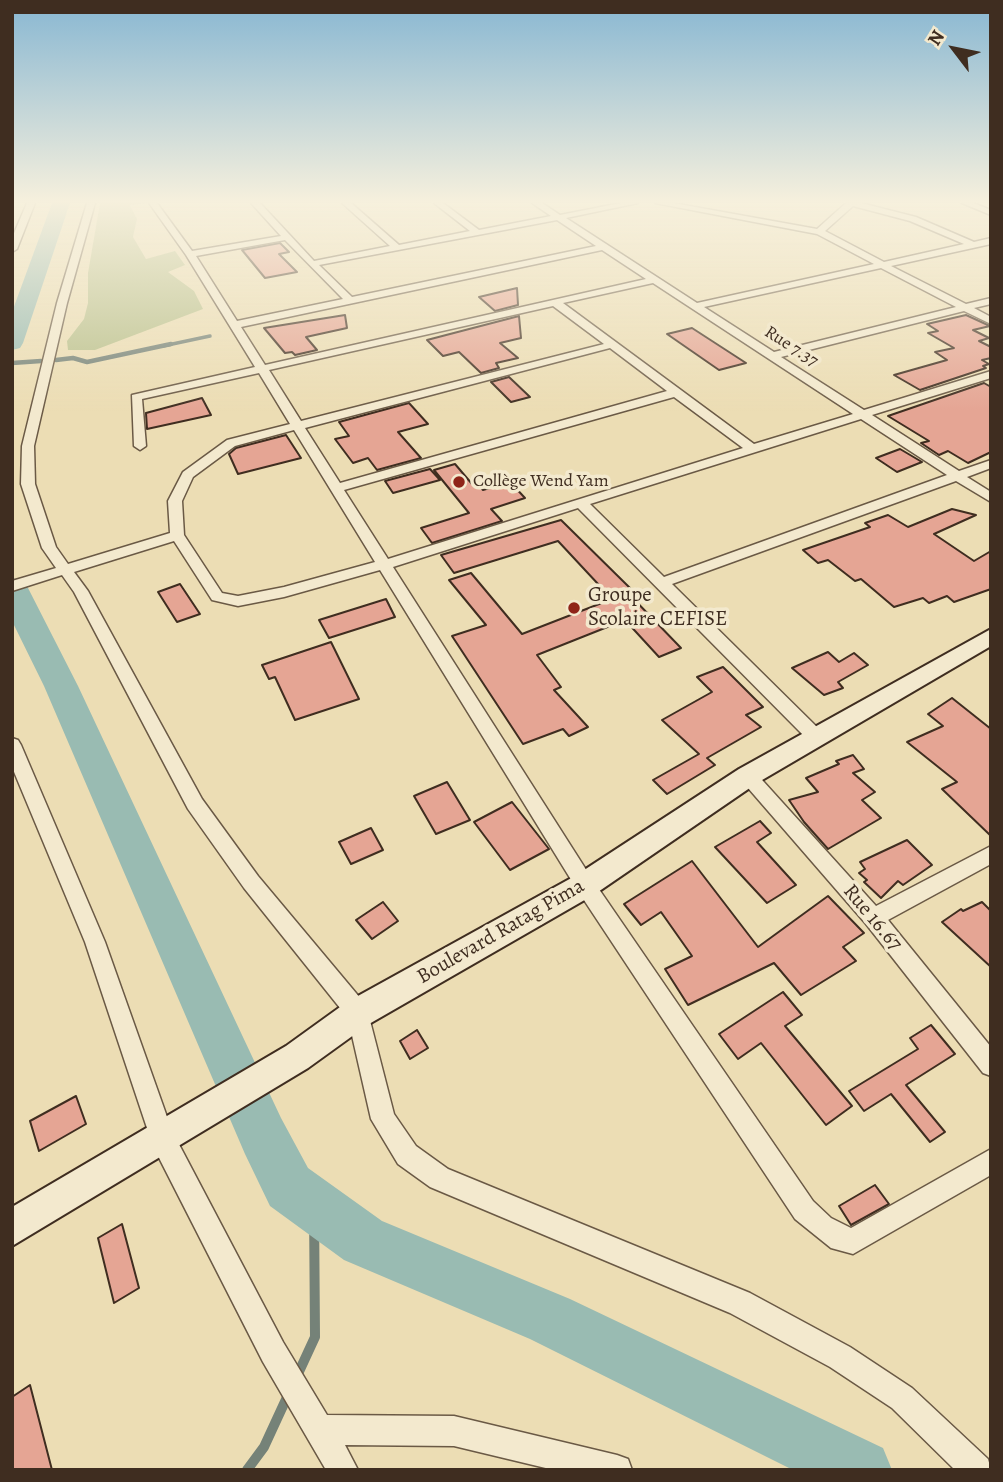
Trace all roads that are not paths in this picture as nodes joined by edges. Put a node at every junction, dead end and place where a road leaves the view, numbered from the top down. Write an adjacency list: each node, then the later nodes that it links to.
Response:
1 (71, 272): 32 (street)
2 (201, 272): 15 (street)
3 (321, 272): 9 (street)
4 (485, 272): 9 (street)
5 (641, 272): 8 (street, Rue 7.37)
6 (847, 272): 12 (street)
7 (899, 272): 13 (street)
8 (653, 280): 11 (street); 12 (street, Rue 7.37)
9 (351, 301): 15 (street)
10 (991, 301): 13 (street)
11 (556, 303): 16 (street); 18 (street)
12 (696, 306): 17 (street, Rue 7.37)
13 (965, 307): 14 (street); 17 (street)
14 (991, 321)
15 (234, 325): 18 (street)
16 (611, 345): 20 (street); 22 (street)
17 (773, 356): 21 (street, Rue 7.37)
18 (263, 370): 22 (street); 23 (street)
19 (991, 374): 21 (street)
20 (674, 393): 24 (street); 27 (street)
21 (863, 414): 24 (street); 26 (street, Rue 7.37)
22 (297, 426): 27 (street); 30 (street)
23 (141, 446)
24 (752, 449): 29 (street)
25 (991, 464): 26 (street)
26 (958, 476): 28 (street, Rue 7.37); 33 (street)
27 (336, 488): 31 (street)
28 (991, 498)
29 (581, 503): 31 (street); 33 (street)
30 (177, 535): 31 (street); 32 (street)
31 (383, 565): 40 (street)
32 (64, 569): 34 (street); 42 (street)
33 (661, 583): 36 (street)
34 (12, 586)
35 (988, 642): 36 (street, Boulevard Ratag Pima)
36 (815, 736): 38 (street, Boulevard Ratag Pima)
37 (12, 745): 44 (street)
38 (748, 776): 40 (street, Boulevard Ratag Pima); 41 (street, Rue 16.67)
39 (991, 854): 41 (street)
40 (585, 885): 42 (street, Boulevard Ratag Pima); 45 (street)
41 (873, 918): 43 (street, Rue 16.67)
42 (358, 1013): 44 (street, Boulevard Ratag Pima); 50 (street)
43 (991, 1065)
44 (162, 1137): 46 (street, Boulevard Ratag Pima); 47 (street)
45 (991, 1161)
46 (12, 1228)
47 (319, 1430): 48 (street); 49 (street)
48 (343, 1470)
49 (617, 1470)
50 (977, 1470)

